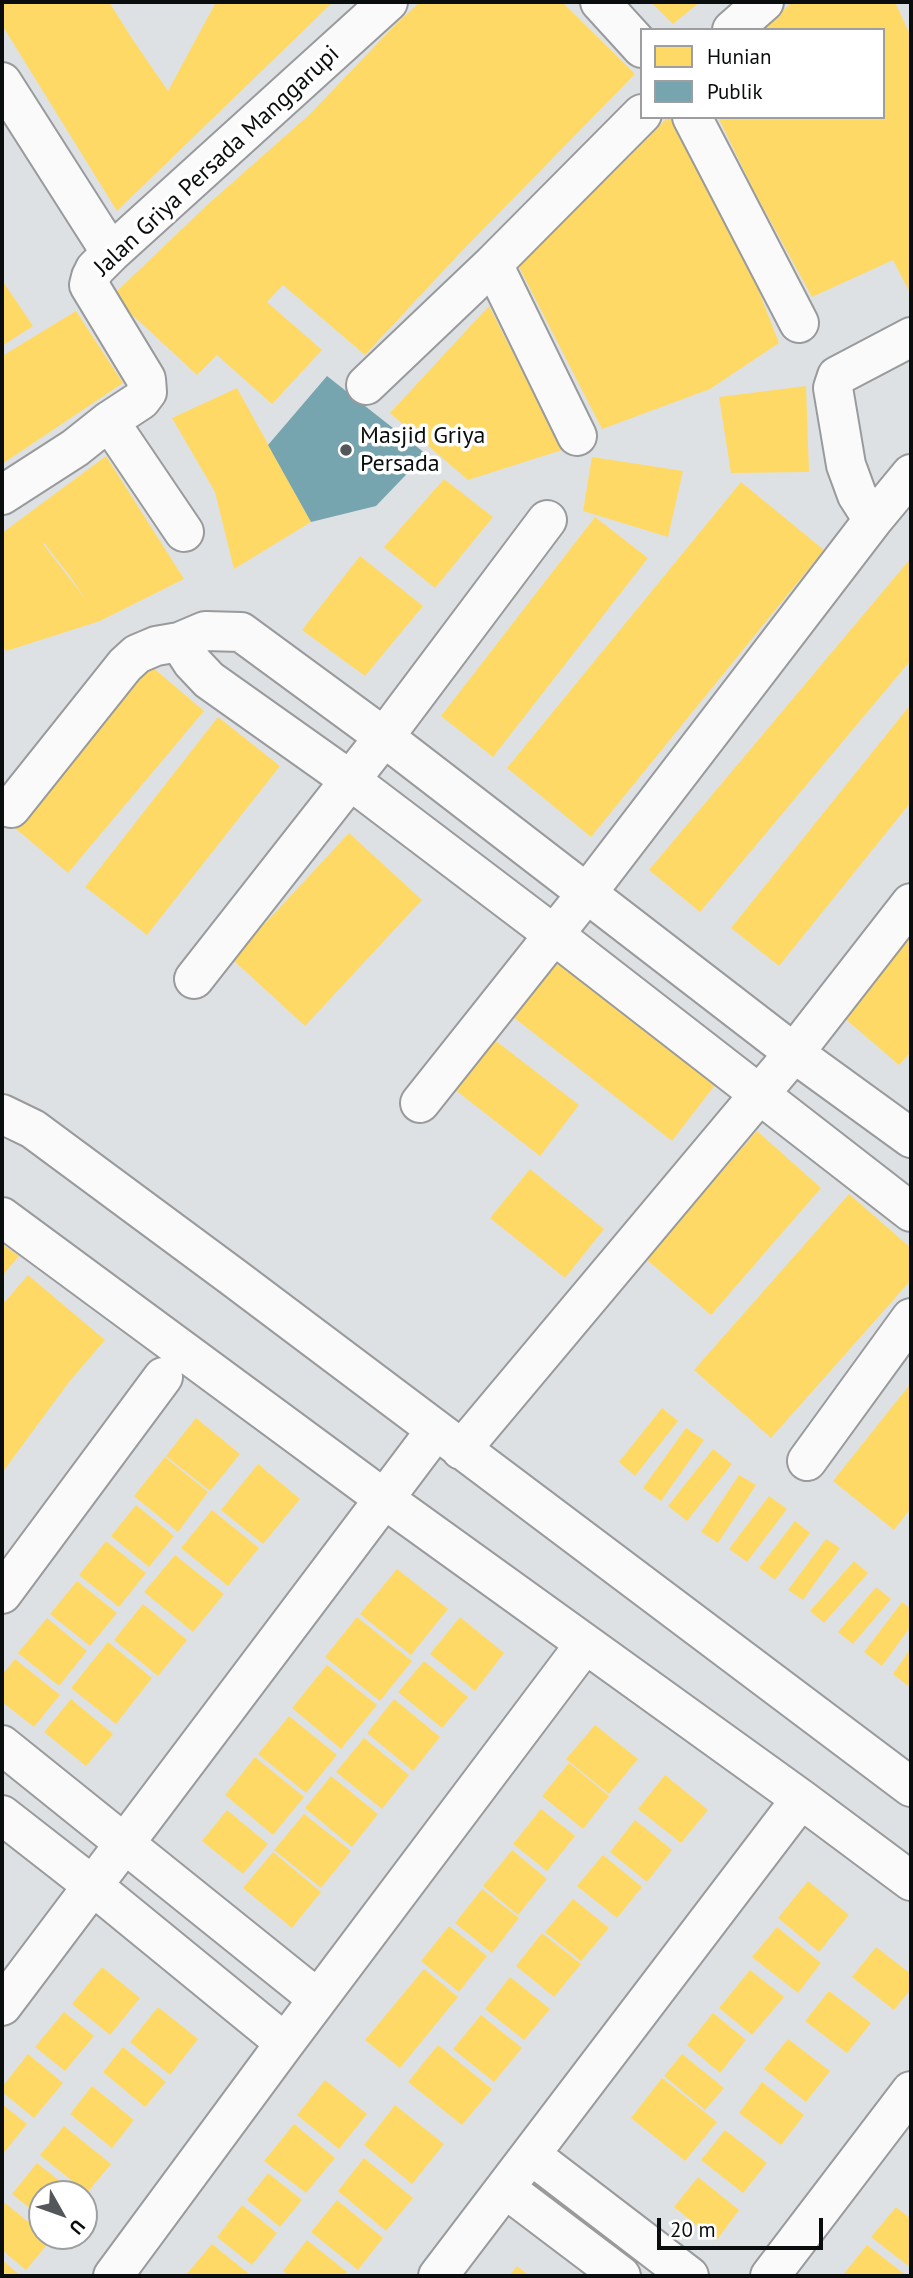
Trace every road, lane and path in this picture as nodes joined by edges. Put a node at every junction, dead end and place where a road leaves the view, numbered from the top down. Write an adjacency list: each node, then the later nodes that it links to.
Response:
1 (388, 2): 9 (street, Jalan Griya Persada Manggarupi)
2 (600, 2): 5 (street)
3 (764, 2): 4 (street)
4 (734, 28)
5 (640, 46)
6 (2, 82): 9 (street)
7 (640, 116): 10 (street)
8 (693, 119): 11 (street)
9 (111, 253): 14 (street, Jalan Griya Persada Manggarupi)
10 (494, 264): 13 (street); 15 (street)
11 (799, 323)
12 (911, 337): 19 (street)
13 (366, 385)
14 (109, 421): 17 (street); 20 (street)
15 (577, 436)
16 (911, 474): 19 (street)
17 (2, 495)
18 (547, 520): 24 (street)
19 (873, 520): 27 (street)
20 (184, 532)
21 (241, 632): 22 (street); 23 (street); 24 (street)
22 (179, 642): 23 (street); 26 (street)
23 (209, 680): 25 (street)
24 (384, 737): 25 (street); 27 (street)
25 (350, 780): 29 (street); 30 (street)
26 (11, 808)
27 (587, 893): 29 (street); 31 (street)
28 (911, 903): 31 (street)
29 (552, 934): 32 (street); 33 (street)
30 (194, 979)
31 (794, 1052): 32 (street); 35 (street)
32 (759, 1095): 36 (street); 40 (street)
33 (420, 1103)
34 (2, 1114): 40 (street)
35 (911, 1138)
36 (911, 1212)
37 (2, 1217): 42 (street)
38 (911, 1318): 41 (street)
39 (163, 1377): 43 (street)
40 (448, 1440): 42 (street); 46 (street)
41 (807, 1461)
42 (383, 1498): 44 (street); 49 (street)
43 (2, 1594)
44 (585, 1644): 47 (street); 52 (street)
45 (2, 1745): 49 (street)
46 (911, 1787)
47 (801, 1799): 50 (street); 56 (street)
48 (2, 1815): 51 (street)
49 (124, 1844): 51 (street); 52 (street)
50 (911, 1881)
51 (93, 1886): 53 (street); 54 (street)
52 (318, 1999): 54 (street)
53 (2, 2006)
54 (285, 2043): 58 (street)
55 (911, 2091): 62 (street)
56 (531, 2155): 57 (street); 61 (street)
57 (506, 2189): 59 (street); 60 (street)
58 (113, 2276)
59 (438, 2276)
60 (621, 2276)
61 (689, 2276)
62 (770, 2276)

